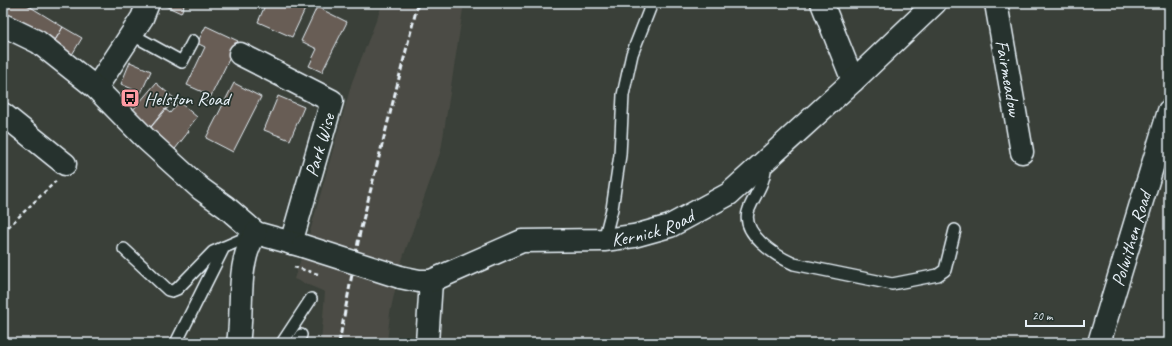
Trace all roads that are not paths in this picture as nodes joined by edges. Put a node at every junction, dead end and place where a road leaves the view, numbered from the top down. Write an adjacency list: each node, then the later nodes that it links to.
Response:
1 (148, 3): 7 (street)
2 (652, 3): 19 (lane)
3 (822, 3): 10 (street)
4 (935, 3): 10 (street, Kernick Road)
5 (996, 3): 14 (street, Fairmeadow)
6 (3, 25): 11 (street)
7 (131, 34): 8 (lane); 11 (street)
8 (193, 41)
9 (240, 54): 20 (street, Park Wise)
10 (853, 81): 15 (street, Kernick Road)
11 (96, 88): 18 (street)
12 (1169, 111): 29 (street, Polwithen Road)
13 (3, 114): 16 (street)
14 (1022, 152)
15 (766, 160): 17 (lane); 19 (street, Kernick Road)
16 (65, 164)
17 (955, 230)
18 (256, 233): 20 (street); 21 (lane); 26 (street)
19 (604, 240): 23 (street, Kernick Road)
20 (297, 245): 23 (street, Kernick Road, bridge)
21 (224, 246): 22 (lane); 25 (lane)
22 (124, 249)
23 (430, 281): 28 (street)
24 (311, 299): 27 (lane)
25 (176, 343)
26 (238, 343)
27 (282, 343)
28 (427, 343)
29 (1099, 343)

